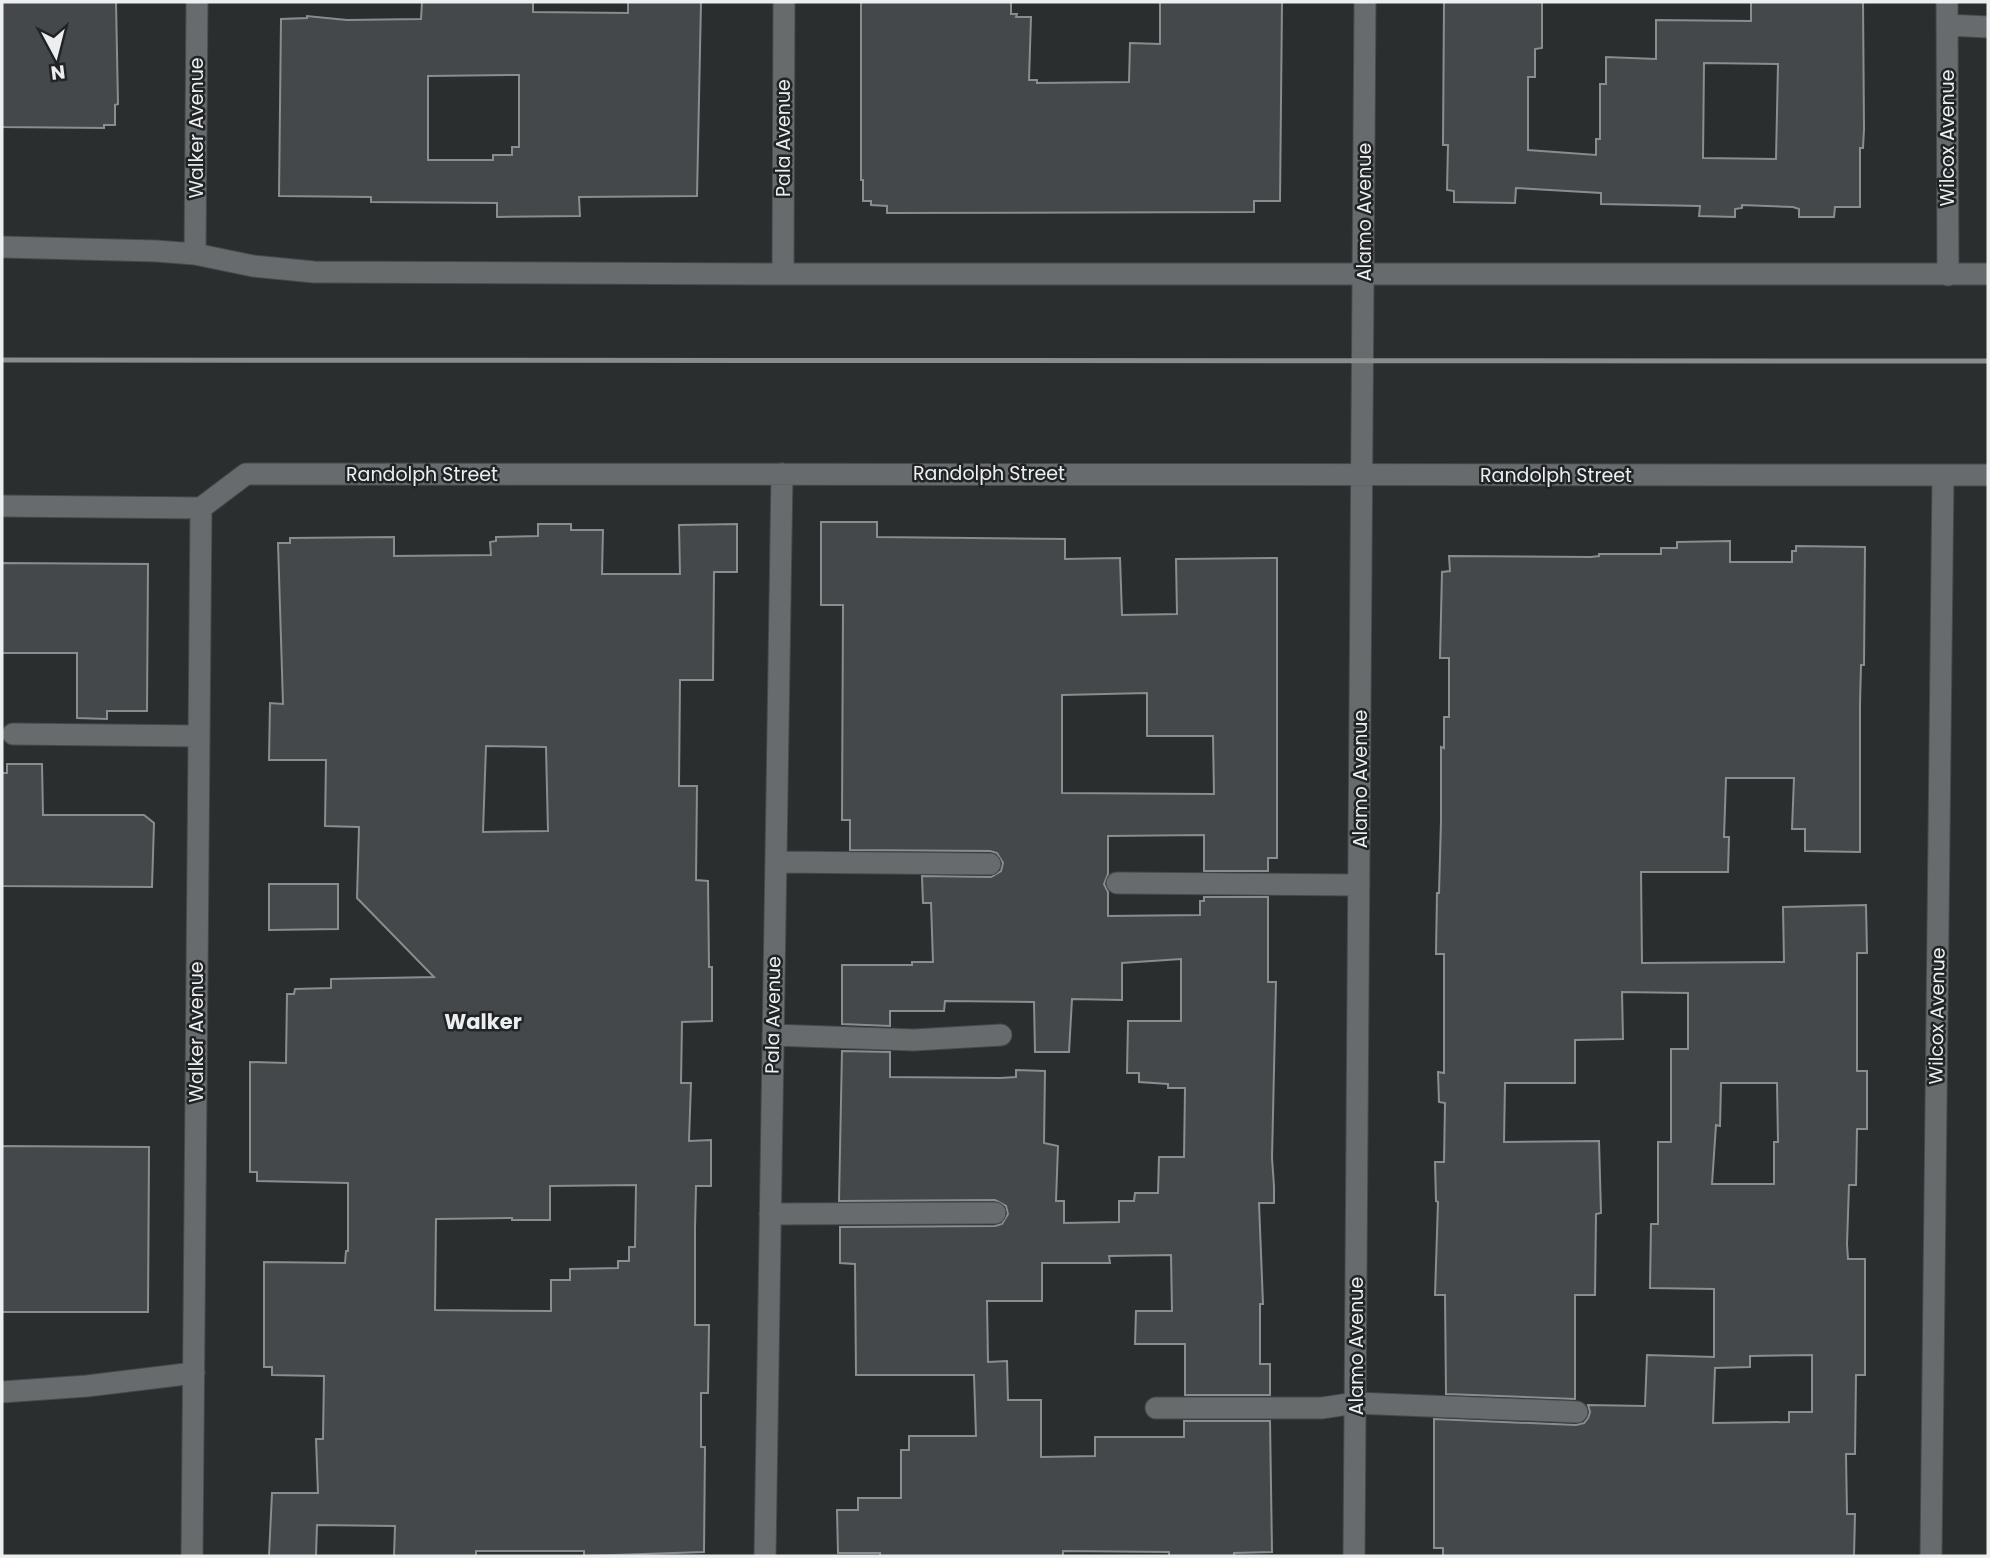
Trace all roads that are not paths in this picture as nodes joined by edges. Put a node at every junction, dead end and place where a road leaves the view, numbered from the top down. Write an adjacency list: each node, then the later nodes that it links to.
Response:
1 (197, 2): 8 (street, Walker Avenue)
2 (784, 2): 9 (street, Pala Avenue)
3 (1365, 2): 11 (street, Alamo Avenue)
4 (1947, 2): 5 (street, Wilcox Avenue)
5 (1947, 25): 6 (street); 12 (street, Wilcox Avenue)
6 (1988, 27)
7 (2, 247): 8 (street)
8 (195, 254): 9 (street)
9 (783, 274): 11 (street)
10 (1988, 274): 12 (street)
11 (1363, 275): 12 (street); 14 (street, Alamo Avenue)
12 (1948, 275)
13 (782, 474): 14 (street, Randolph Street); 18 (street, Randolph Street); 21 (street, Pala Avenue)
14 (1362, 475): 15 (street, Randolph Street); 24 (street, Alamo Avenue)
15 (1943, 475): 16 (street, Randolph Street); 37 (street, Wilcox Avenue)
16 (1988, 475)
17 (2, 506): 18 (street)
18 (201, 509): 20 (street, Walker Avenue)
19 (13, 734): 20 (street)
20 (199, 736): 29 (street, Walker Avenue)
21 (776, 862): 22 (street); 25 (street, Pala Avenue)
22 (990, 864)
23 (1117, 883): 24 (street)
24 (1359, 885): 31 (street, Alamo Avenue)
25 (773, 1035): 26 (street); 28 (street, Pala Avenue)
26 (1002, 1035)
27 (995, 1213): 28 (street)
28 (770, 1214): 35 (street, Pala Avenue)
29 (194, 1373): 30 (street); 34 (street, Walker Avenue)
30 (2, 1392)
31 (1355, 1403): 32 (street); 33 (street); 36 (street, Alamo Avenue)
32 (1156, 1408)
33 (1577, 1412)
34 (192, 1556)
35 (765, 1556)
36 (1354, 1556)
37 (1931, 1556)

